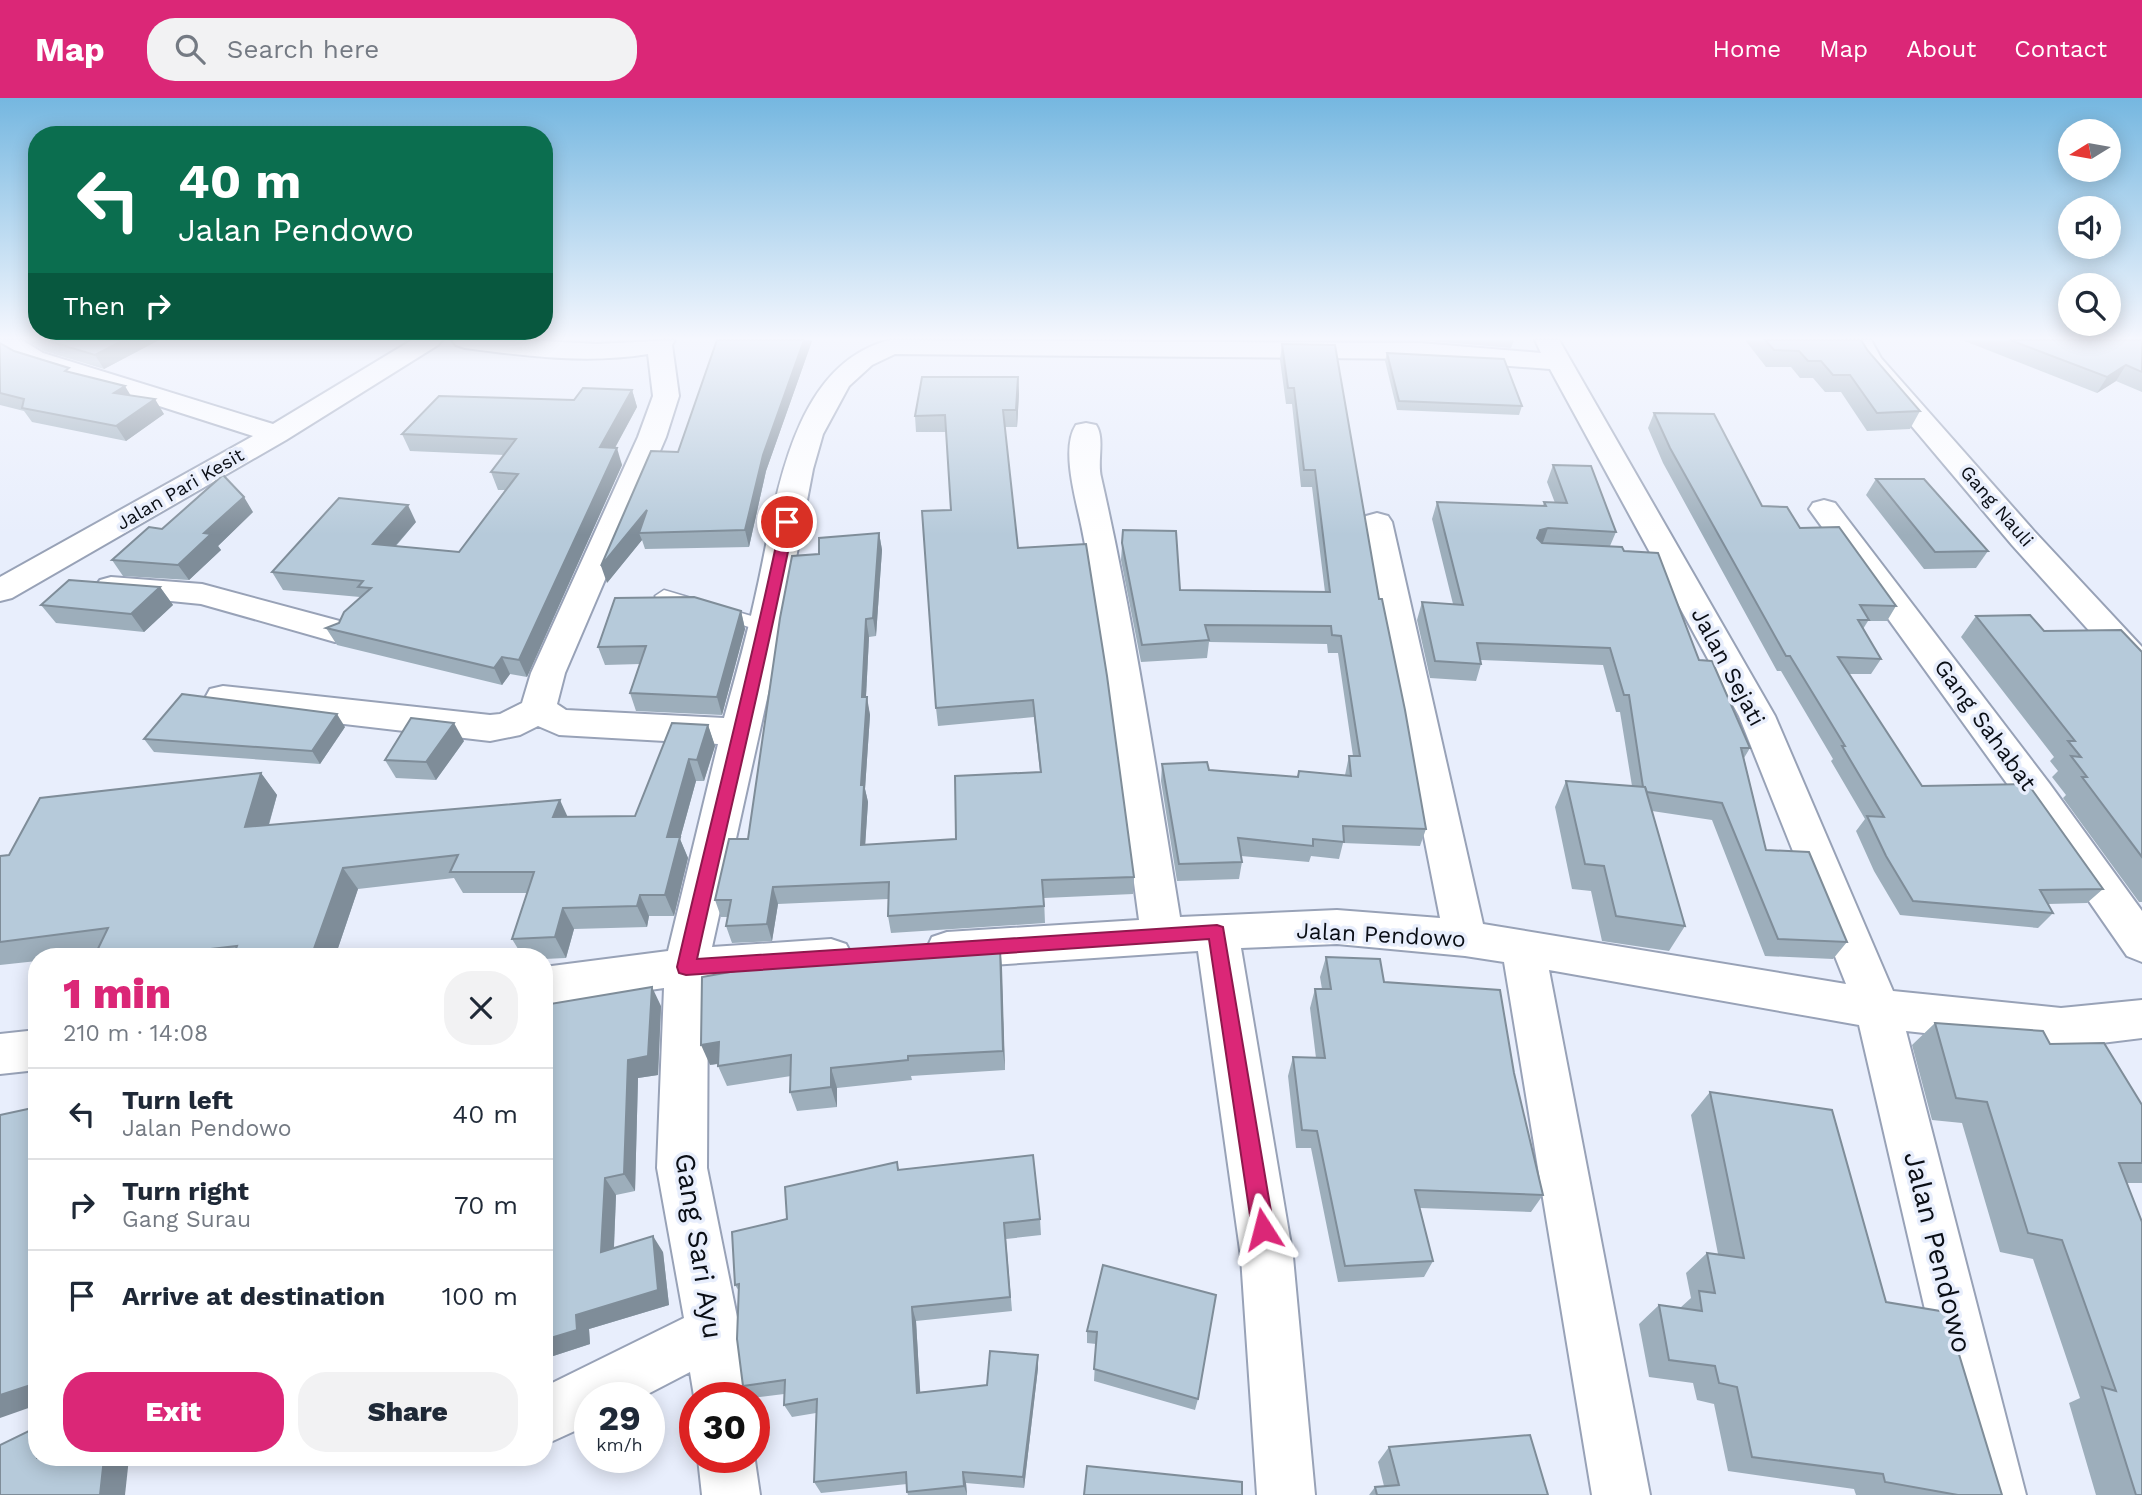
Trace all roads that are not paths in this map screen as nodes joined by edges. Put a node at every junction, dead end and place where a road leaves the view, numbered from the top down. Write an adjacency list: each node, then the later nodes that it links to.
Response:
1 (184, 405): 8 (street)
2 (323, 405): 8 (street, Jalan Pari Kesit)
3 (663, 405): 17 (street)
4 (825, 405): 13 (street, Gang Sari Ayu)
5 (1580, 405): 26 (street, Jalan Sejati)
6 (1908, 405): 15 (street, Gang Nauli)
7 (1086, 431): 20 (street)
8 (276, 434): 11 (street, Jalan Pari Kesit)
9 (1824, 509): 22 (street, Gang Sahabat)
10 (1377, 522): 21 (street)
11 (13, 584): 14 (street)
12 (664, 596): 13 (lane)
13 (766, 626): 18 (street, Gang Sari Ayu)
14 (335, 631)
15 (2142, 668)
16 (223, 698): 17 (street)
17 (539, 710): 18 (street)
18 (739, 732): 24 (street, Gang Sari Ayu)
19 (1217, 932): 20 (street, Jalan Pendowo); 21 (street, Jalan Pendowo); 35 (street)
20 (1162, 935): 24 (street, Jalan Pendowo)
21 (1465, 938): 23 (street, Jalan Pendowo)
22 (2142, 944)
23 (1523, 949): 26 (street, Jalan Pendowo); 36 (street)
24 (686, 967): 25 (street, Jalan Pendowo); 30 (street, Gang Sari Ayu)
25 (553, 985)
26 (1878, 1009): 27 (street, Jalan Pendowo); 37 (street, Jalan Pendowo)
27 (2142, 1019)
28 (28, 1051): 29 (street)
29 (0, 1054)
30 (713, 1332): 31 (street, Gang Sari Ayu); 32 (street)
31 (718, 1382)
32 (553, 1412)
33 (729, 1473): 34 (street)
34 (731, 1495)
35 (1286, 1495)
36 (1621, 1495)
37 (1997, 1495)

